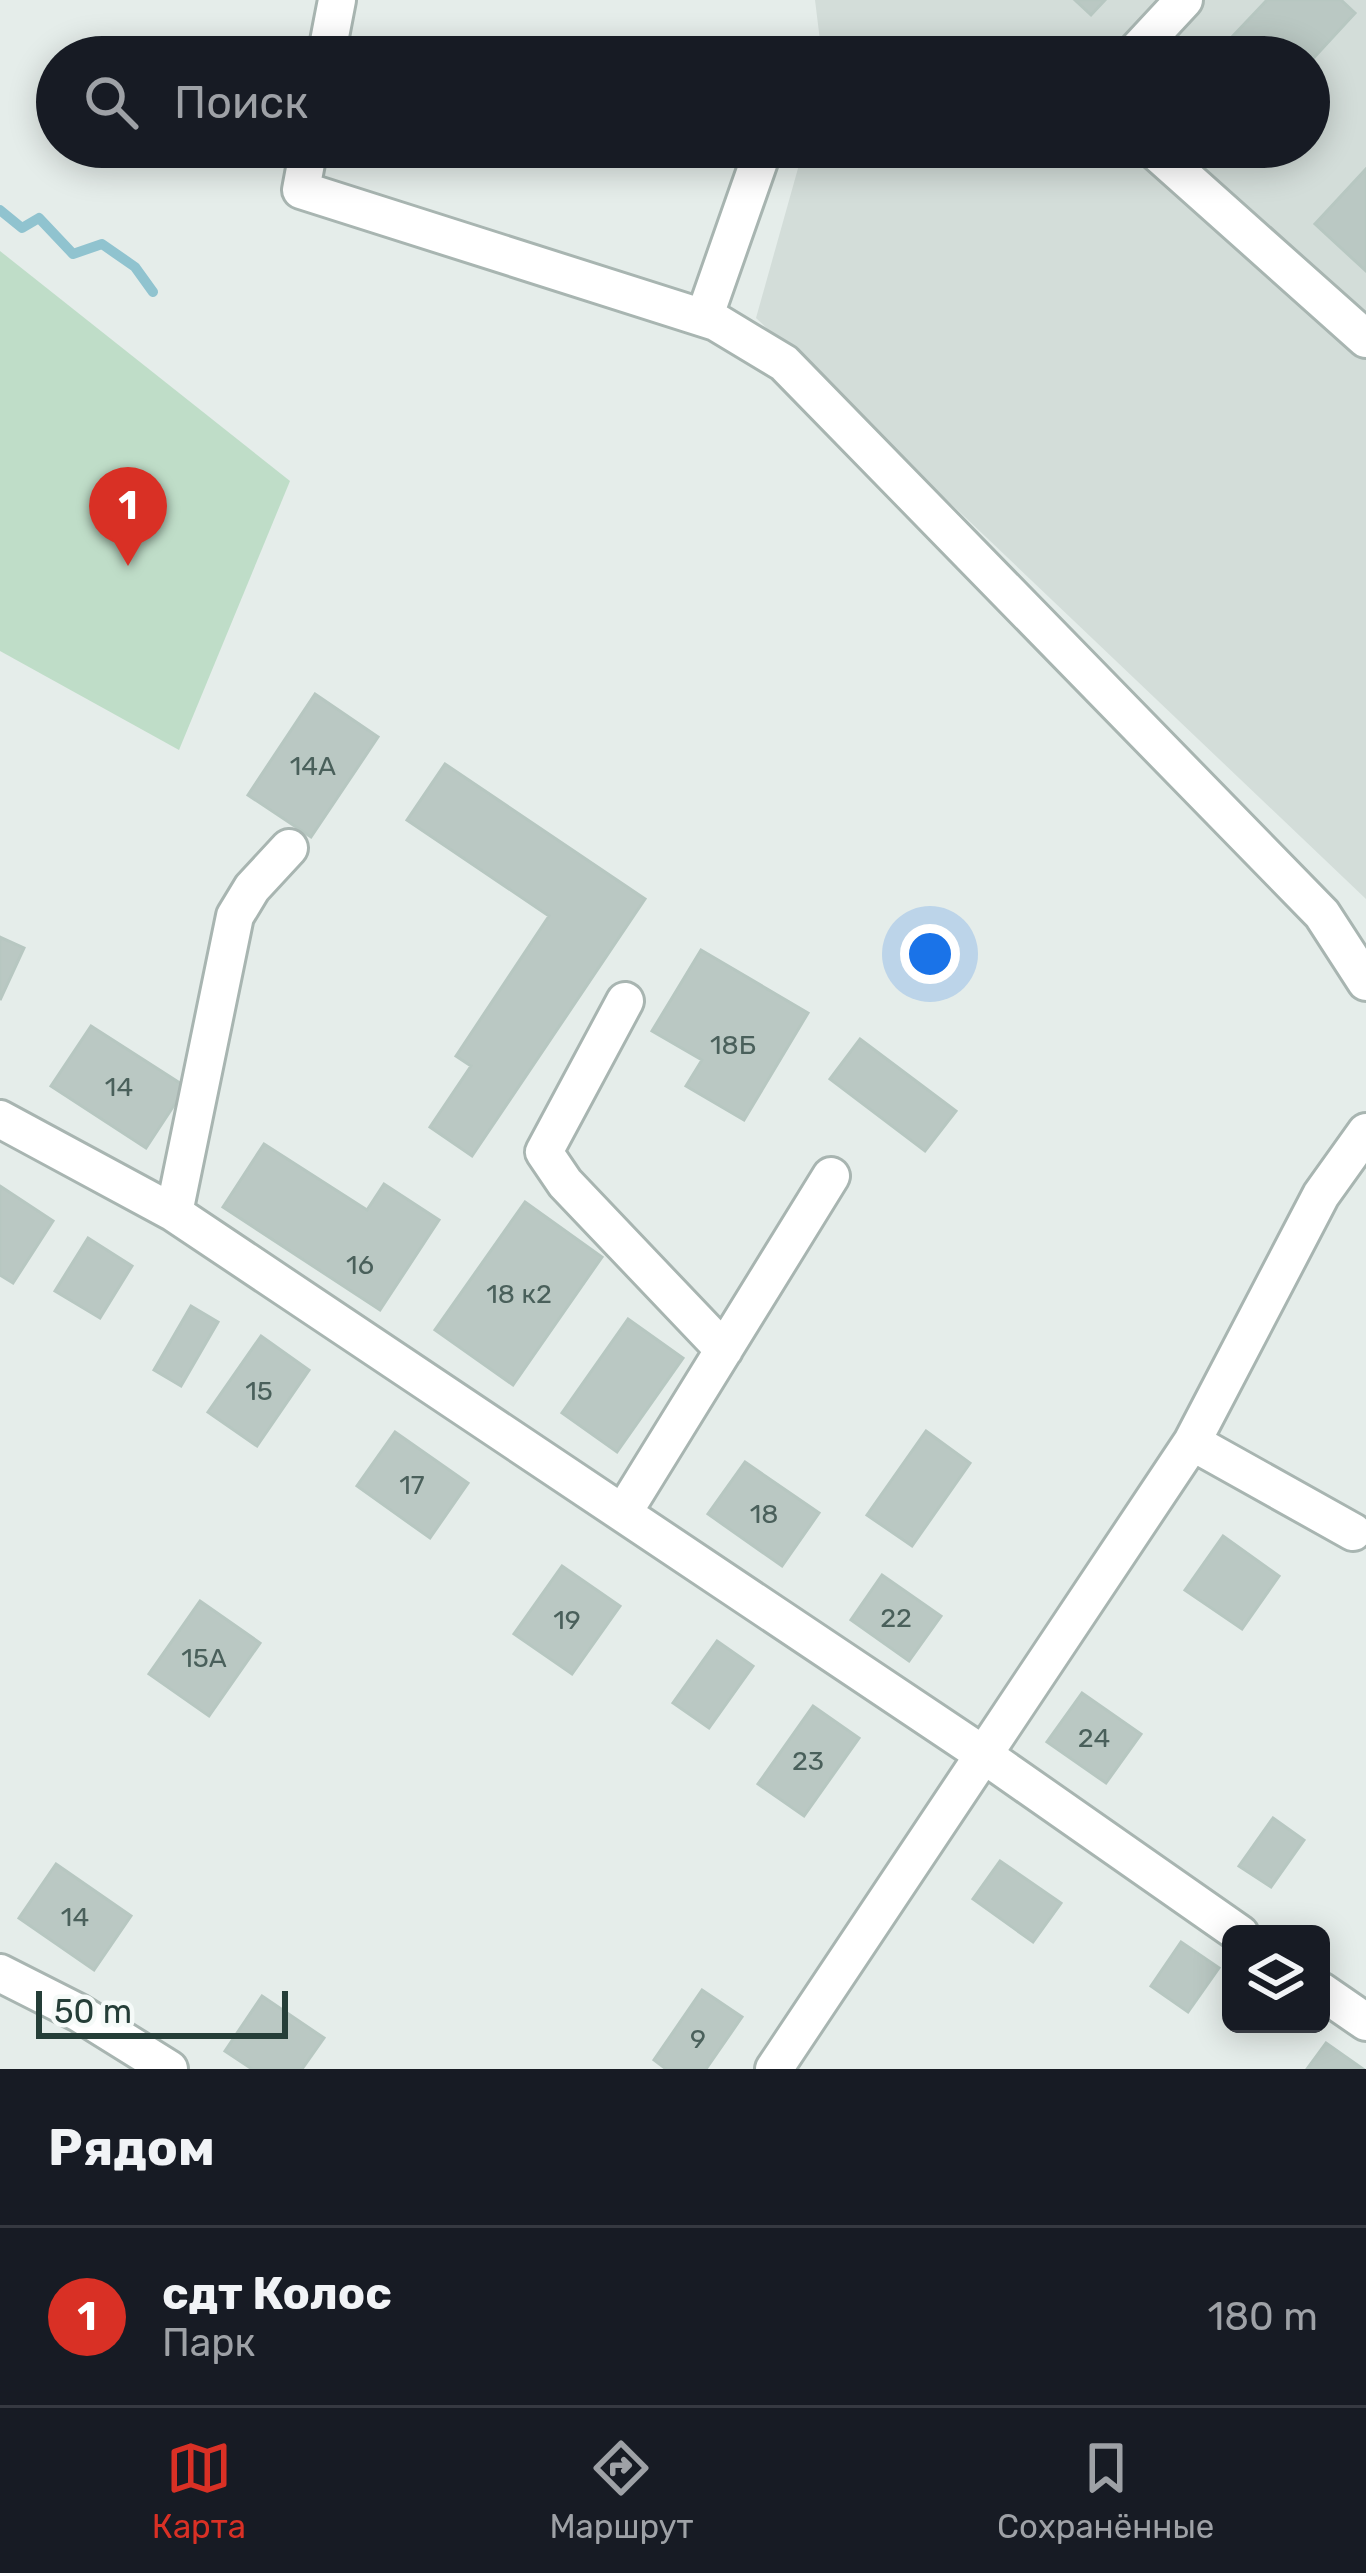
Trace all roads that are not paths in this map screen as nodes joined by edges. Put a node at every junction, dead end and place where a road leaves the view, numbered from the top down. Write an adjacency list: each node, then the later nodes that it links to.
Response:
1 (337, 0): 3 (street)
2 (1184, 0): 4 (street)
3 (330, 36)
4 (1151, 36)
5 (305, 168): 8 (street)
6 (757, 168): 8 (street)
7 (1175, 168): 9 (street)
8 (704, 318): 11 (street)
9 (1366, 339)
10 (289, 848): 16 (street)
11 (1366, 982)
12 (625, 1000): 17 (street)
13 (0, 1119): 16 (street)
14 (1366, 1132): 18 (street)
15 (831, 1176): 17 (street)
16 (174, 1214): 19 (street)
17 (724, 1349): 19 (street)
18 (1192, 1442): 20 (street); 21 (street)
19 (622, 1513): 21 (street)
20 (1353, 1532)
21 (984, 1755): 22 (street); 27 (street)
22 (1227, 1925)
23 (0, 1973): 26 (street)
24 (1330, 1997): 25 (street)
25 (1366, 2023)
26 (169, 2069)
27 (774, 2069)

